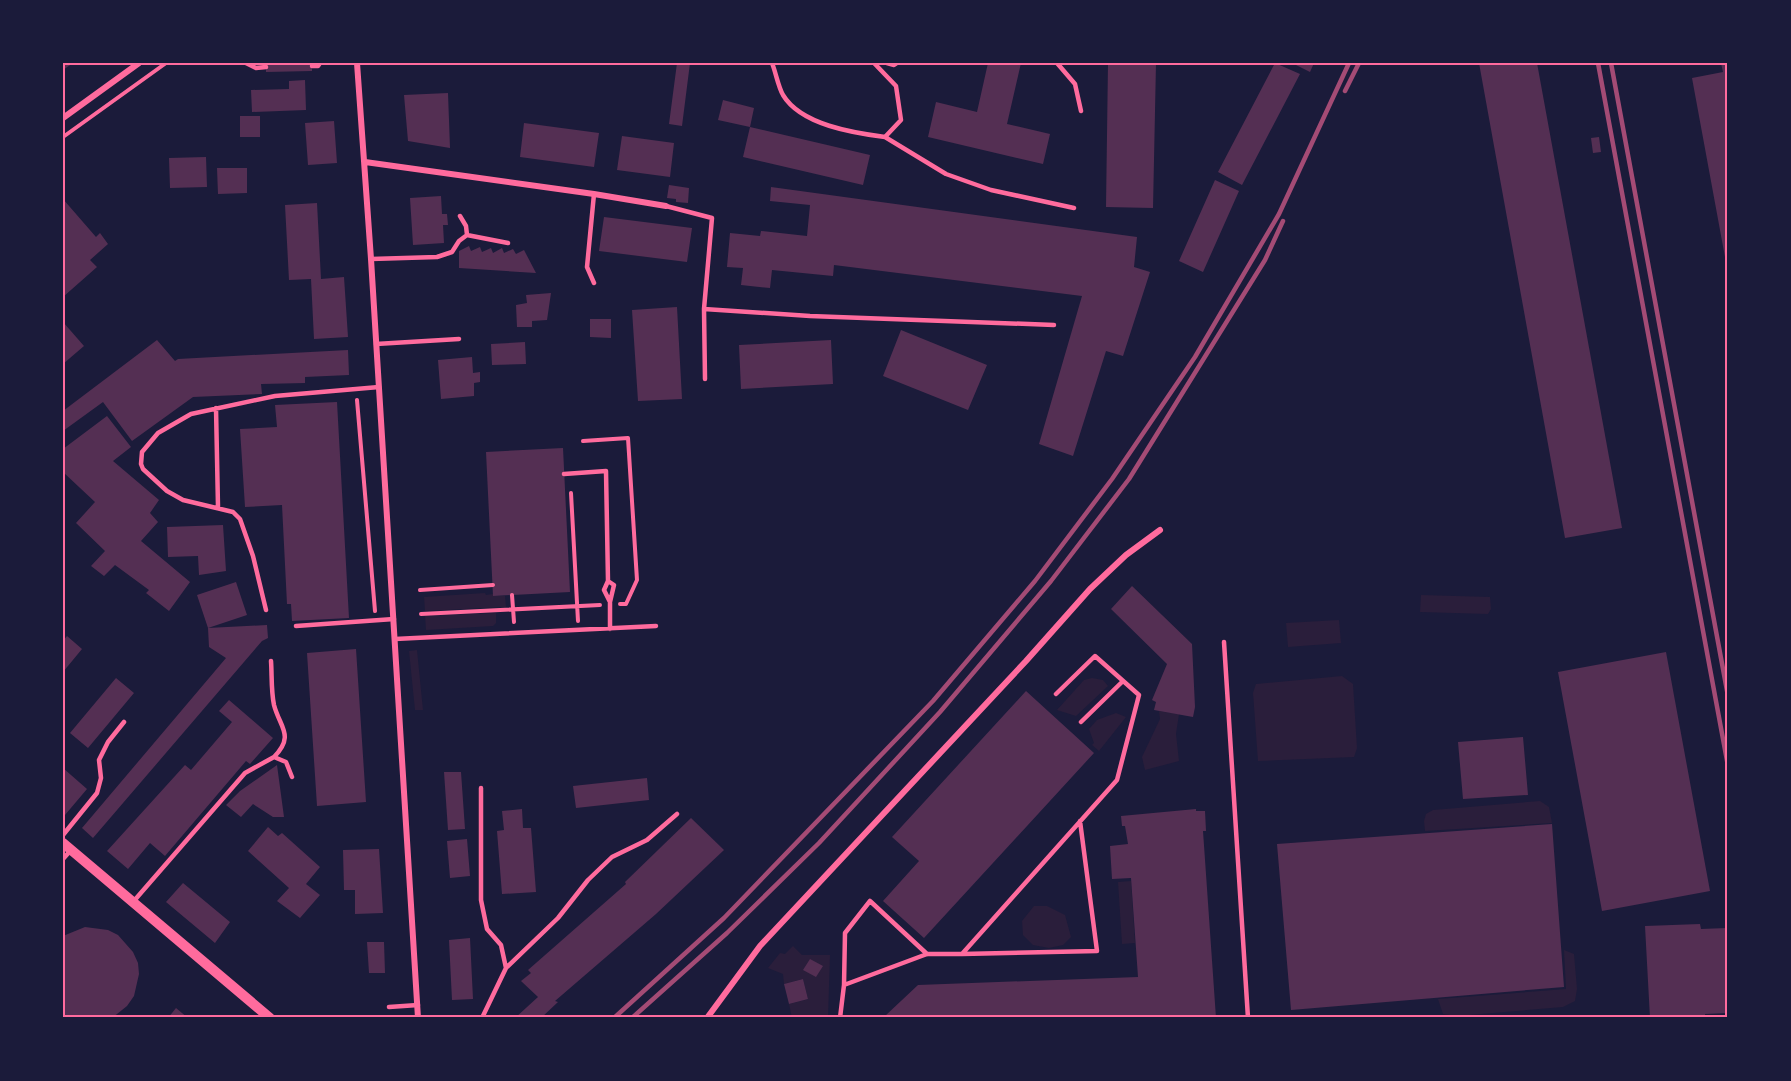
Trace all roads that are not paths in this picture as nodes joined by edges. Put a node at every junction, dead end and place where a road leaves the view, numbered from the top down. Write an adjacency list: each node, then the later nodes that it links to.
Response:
1 (139, 63): 13 (street)
2 (246, 63): 11 (lane)
3 (320, 63): 10 (lane)
4 (357, 63): 15 (street)
5 (772, 63): 14 (lane)
6 (874, 63): 14 (lane)
7 (887, 63): 8 (lane)
8 (897, 63)
9 (1057, 63): 12 (lane)
10 (312, 66)
11 (266, 67)
12 (1081, 111)
13 (63, 118)
14 (885, 137): 18 (lane)
15 (365, 162): 16 (street); 22 (street)
16 (594, 194): 17 (street); 23 (lane)
17 (666, 206): 24 (lane)
18 (1074, 208)
19 (460, 216): 20 (lane)
20 (467, 235): 21 (lane); 22 (lane)
21 (508, 243)
22 (372, 260): 27 (street)
23 (594, 283)
24 (704, 309): 25 (lane); 28 (lane)
25 (1054, 325)
26 (459, 339): 27 (lane)
27 (376, 344): 29 (street)
28 (705, 379)
29 (379, 387): 30 (lane); 37 (street)
30 (216, 408): 32 (lane); 32 (lane)
31 (564, 474): 34 (lane)
32 (218, 507): 36 (lane)
33 (1160, 530): 68 (street)
34 (608, 581): 35 (lane); 35 (lane)
35 (610, 603): 41 (lane)
36 (266, 610)
37 (394, 619): 39 (lane); 43 (street)
38 (534, 625): 42 (lane)
39 (296, 626)
40 (656, 626): 41 (lane)
41 (610, 629): 42 (lane)
42 (534, 632): 43 (lane)
43 (395, 639): 63 (street)
44 (1224, 642): 70 (lane)
45 (271, 661): 50 (lane)
46 (1123, 681): 47 (lane); 49 (lane); 54 (lane)
47 (1056, 694)
48 (124, 722): 55 (lane)
49 (1081, 722)
50 (274, 758): 51 (lane); 58 (lane)
51 (292, 777)
52 (481, 788): 61 (lane)
53 (676, 814): 61 (lane)
54 (1080, 820): 60 (lane); 60 (lane)
55 (63, 835)
56 (67, 846): 57 (lane); 58 (street)
57 (63, 859)
58 (133, 902): 65 (street)
59 (927, 954): 60 (lane); 62 (lane); 62 (lane)
60 (962, 954)
61 (506, 968): 67 (lane)
62 (844, 985): 69 (lane)
63 (418, 1005): 64 (lane); 66 (street)
64 (389, 1007)
65 (270, 1018)
66 (418, 1018)
67 (482, 1018)
68 (707, 1018)
69 (840, 1018)
70 (1248, 1018)

